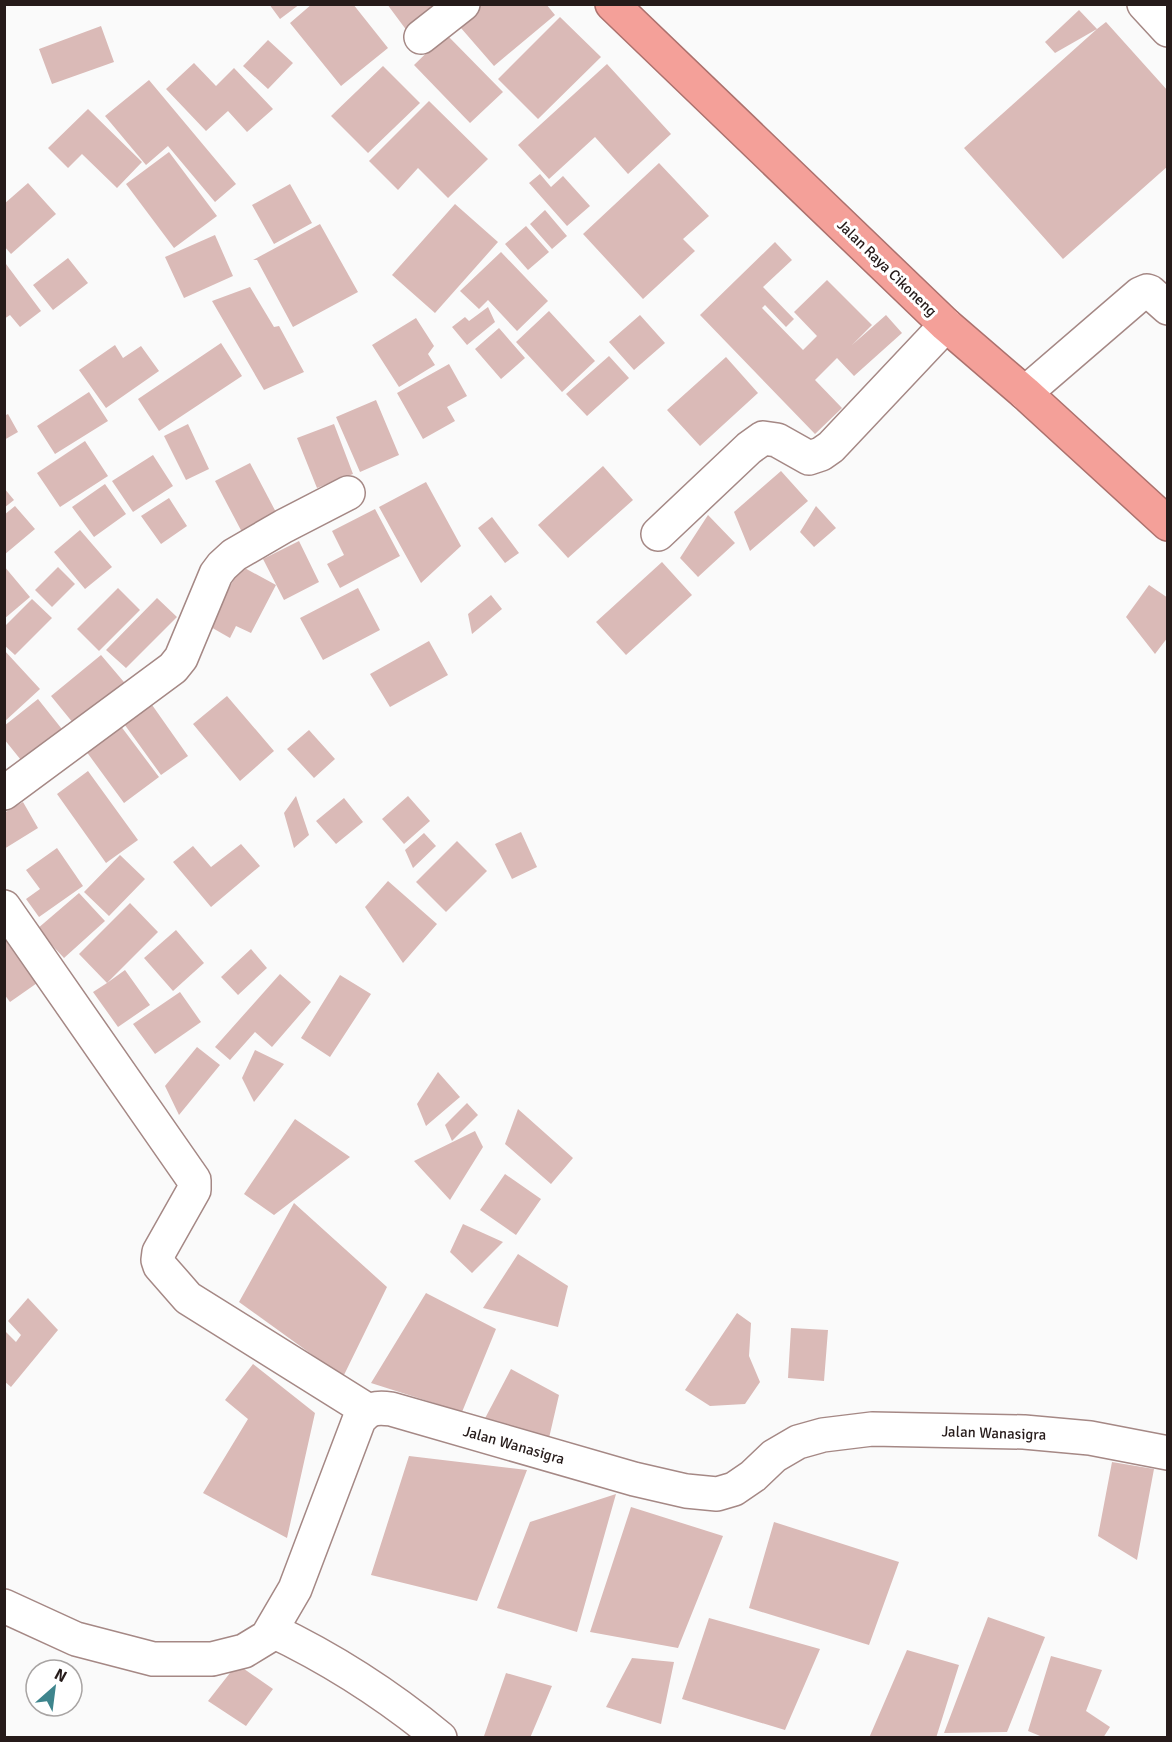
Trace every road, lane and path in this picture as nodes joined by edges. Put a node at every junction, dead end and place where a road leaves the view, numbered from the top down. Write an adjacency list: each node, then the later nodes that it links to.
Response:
1 (463, 4): 5 (street)
2 (612, 4): 7 (highway, Jalan Raya Cikoneng)
3 (1144, 4): 4 (street)
4 (1167, 30)
5 (421, 37)
6 (1167, 308): 8 (street)
7 (946, 325): 8 (highway, Jalan Raya Cikoneng); 11 (street)
8 (1025, 393): 10 (highway, Jalan Raya Cikoneng)
9 (348, 493): 12 (street)
10 (1167, 524)
11 (658, 534)
12 (4, 793)
13 (4, 907): 14 (street)
14 (367, 1410): 15 (street, Jalan Wanasigra); 17 (street)
15 (1167, 1453)
16 (4, 1606): 17 (street)
17 (271, 1630): 18 (street)
18 (440, 1737)

